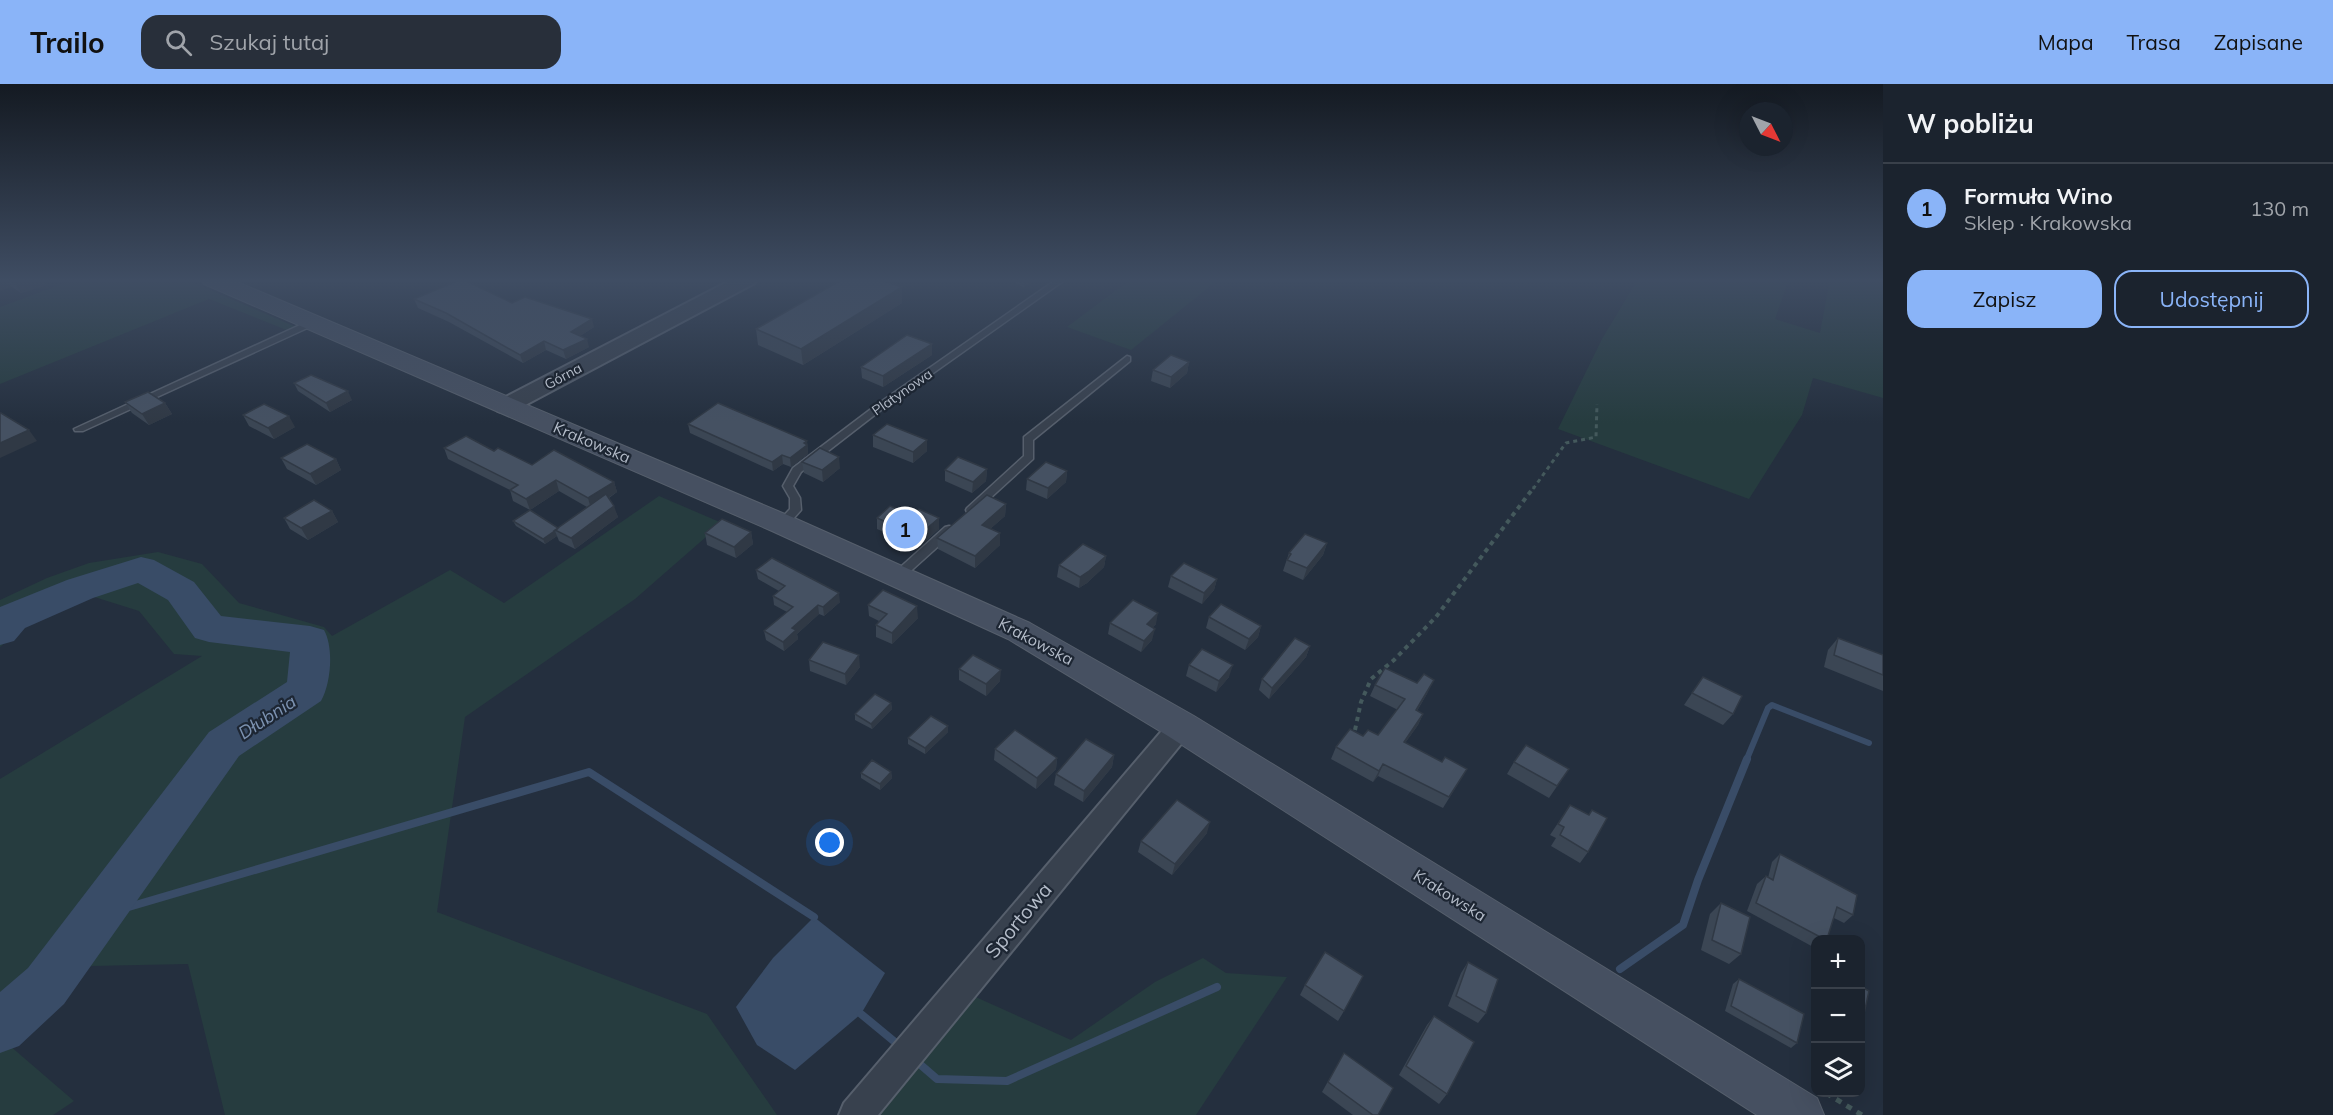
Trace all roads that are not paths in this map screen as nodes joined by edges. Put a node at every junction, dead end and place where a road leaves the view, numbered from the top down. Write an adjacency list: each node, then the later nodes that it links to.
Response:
1 (302, 327): 7 (lane)
2 (325, 327): 6 (main road, Krakowska)
3 (656, 327): 6 (street, Górna)
4 (993, 327): 8 (lane, Platynowa)
5 (1128, 359): 9 (lane)
6 (506, 406): 8 (main road, Krakowska)
7 (79, 429)
8 (782, 524): 9 (main road, Krakowska)
9 (899, 575): 10 (main road, Krakowska)
10 (1181, 726): 11 (street, Sportowa); 12 (main road, Krakowska)
11 (856, 1115)
12 (1800, 1115)

